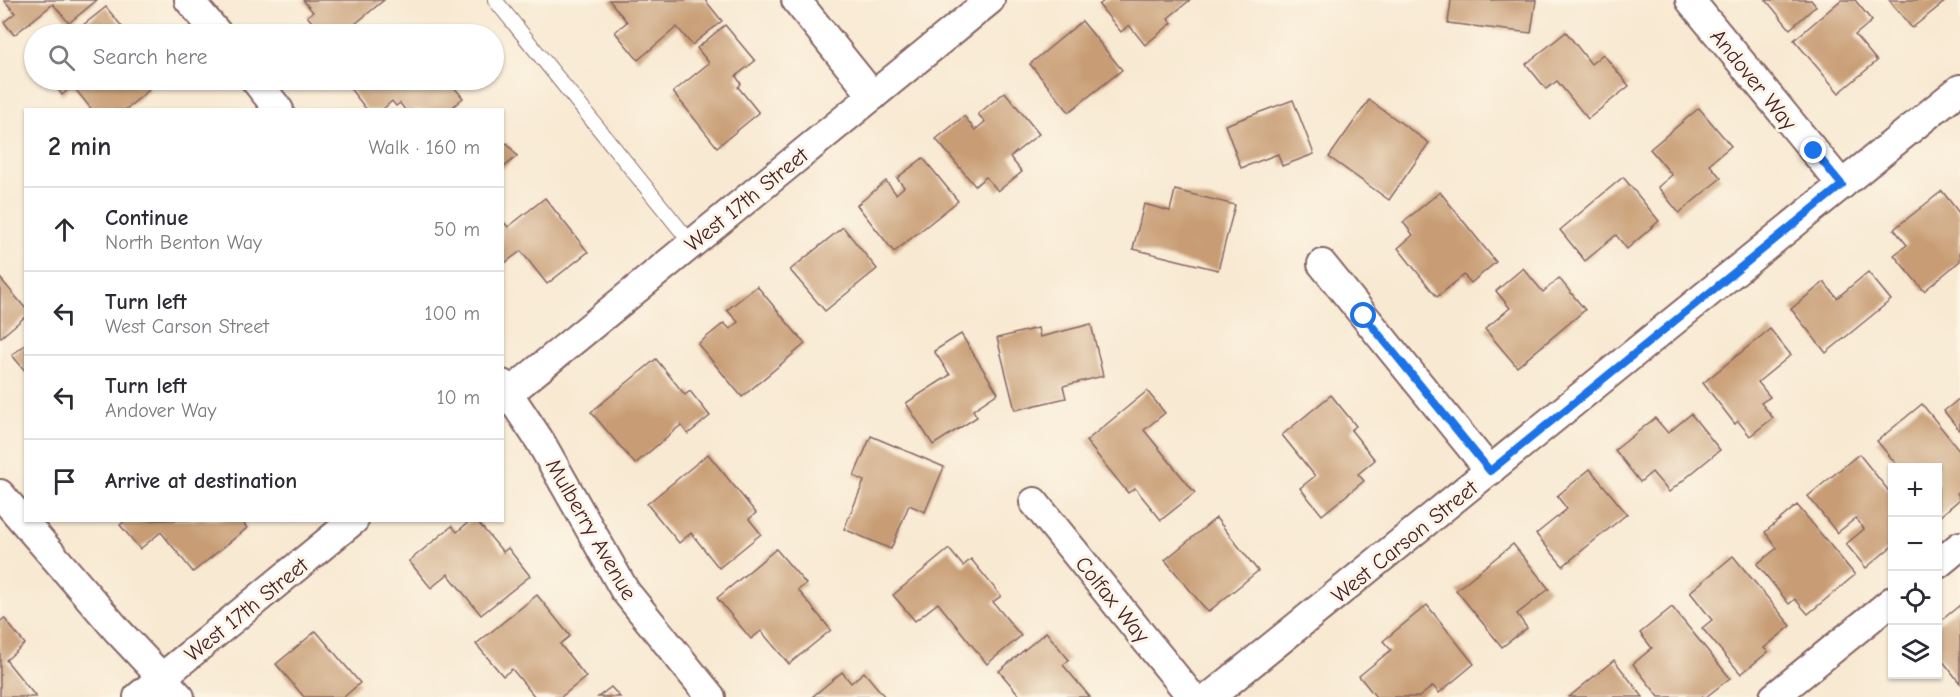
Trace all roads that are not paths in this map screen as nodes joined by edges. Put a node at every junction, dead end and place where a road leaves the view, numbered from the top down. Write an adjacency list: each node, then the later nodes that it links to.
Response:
1 (189, 0): 6 (street)
2 (495, 0): 12 (lane)
3 (796, 0): 9 (street)
4 (990, 0): 9 (street, West 17th Street)
5 (1690, 0): 11 (street, Andover Way)
6 (209, 24)
7 (1960, 89): 11 (street, West Carson Street)
8 (263, 90): 10 (street)
9 (873, 96): 12 (street, West 17th Street)
10 (277, 108)
11 (1842, 185): 15 (street, West Carson Street)
12 (691, 243): 14 (street, West 17th Street)
13 (1322, 264): 15 (street)
14 (505, 392): 27 (street, Mulberry Avenue)
15 (1490, 471): 29 (street, West Carson Street)
16 (0, 494): 19 (street)
17 (1034, 502): 28 (street, Colfax Way)
18 (24, 522): 24 (street)
19 (24, 522)
20 (352, 522): 24 (street, West 17th Street)
21 (1960, 546): 22 (street)
22 (1942, 561)
23 (1888, 606): 25 (street)
24 (171, 687): 26 (street, West 17th Street)
25 (1804, 688): 30 (street)
26 (138, 697)
27 (711, 697)
28 (1192, 697)
29 (1210, 697)
30 (1774, 697)

